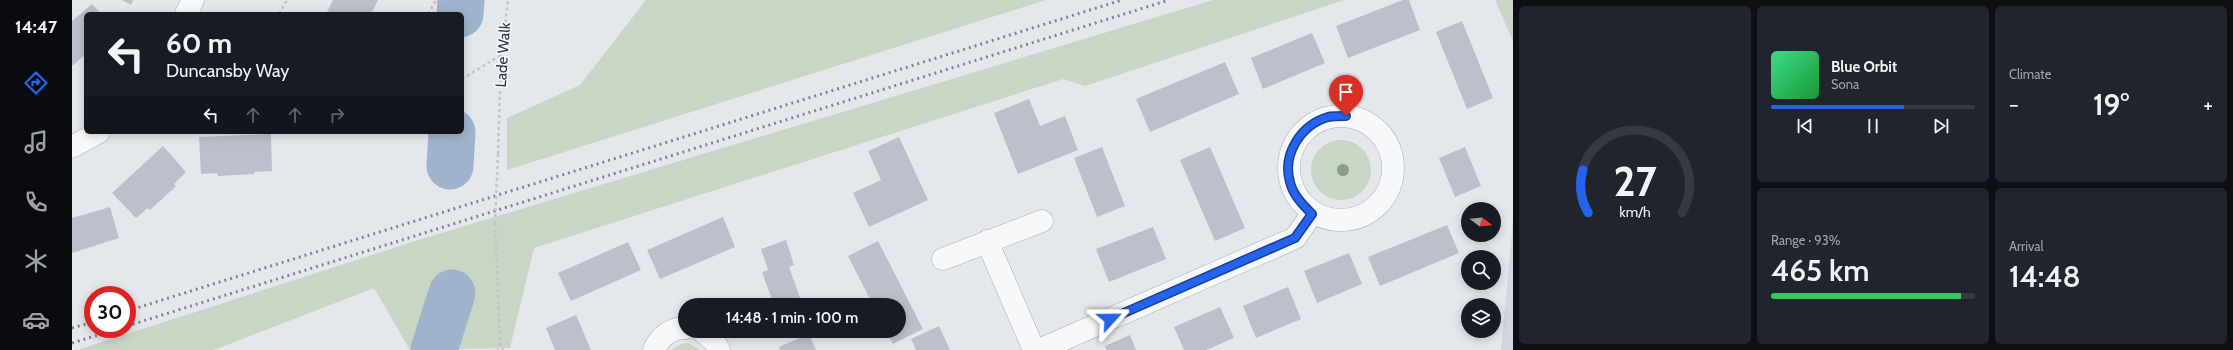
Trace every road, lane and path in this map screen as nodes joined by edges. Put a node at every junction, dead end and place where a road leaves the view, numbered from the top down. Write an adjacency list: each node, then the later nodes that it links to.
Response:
1 (193, 0): 5 (street)
2 (287, 0): 6 (path)
3 (436, 0): 7 (path)
4 (508, 0): 8 (path, Lade Walk)
5 (187, 12)
6 (280, 12)
7 (429, 12)
8 (501, 55): 9 (path); 18 (path, Lade Walk, bridge)
9 (464, 78)
10 (95, 134): 11 (street)
11 (72, 147)
12 (1312, 214): 12 (street); 24 (street)
13 (1042, 221): 14 (street)
14 (987, 241): 15 (street); 23 (street)
15 (943, 259)
16 (678, 329): 21 (street)
17 (711, 338): 22 (street)
18 (500, 342): 19 (path); 20 (path)
19 (498, 350)
20 (503, 350)
21 (654, 350)
22 (719, 350)
23 (1034, 350)
24 (1039, 350)

